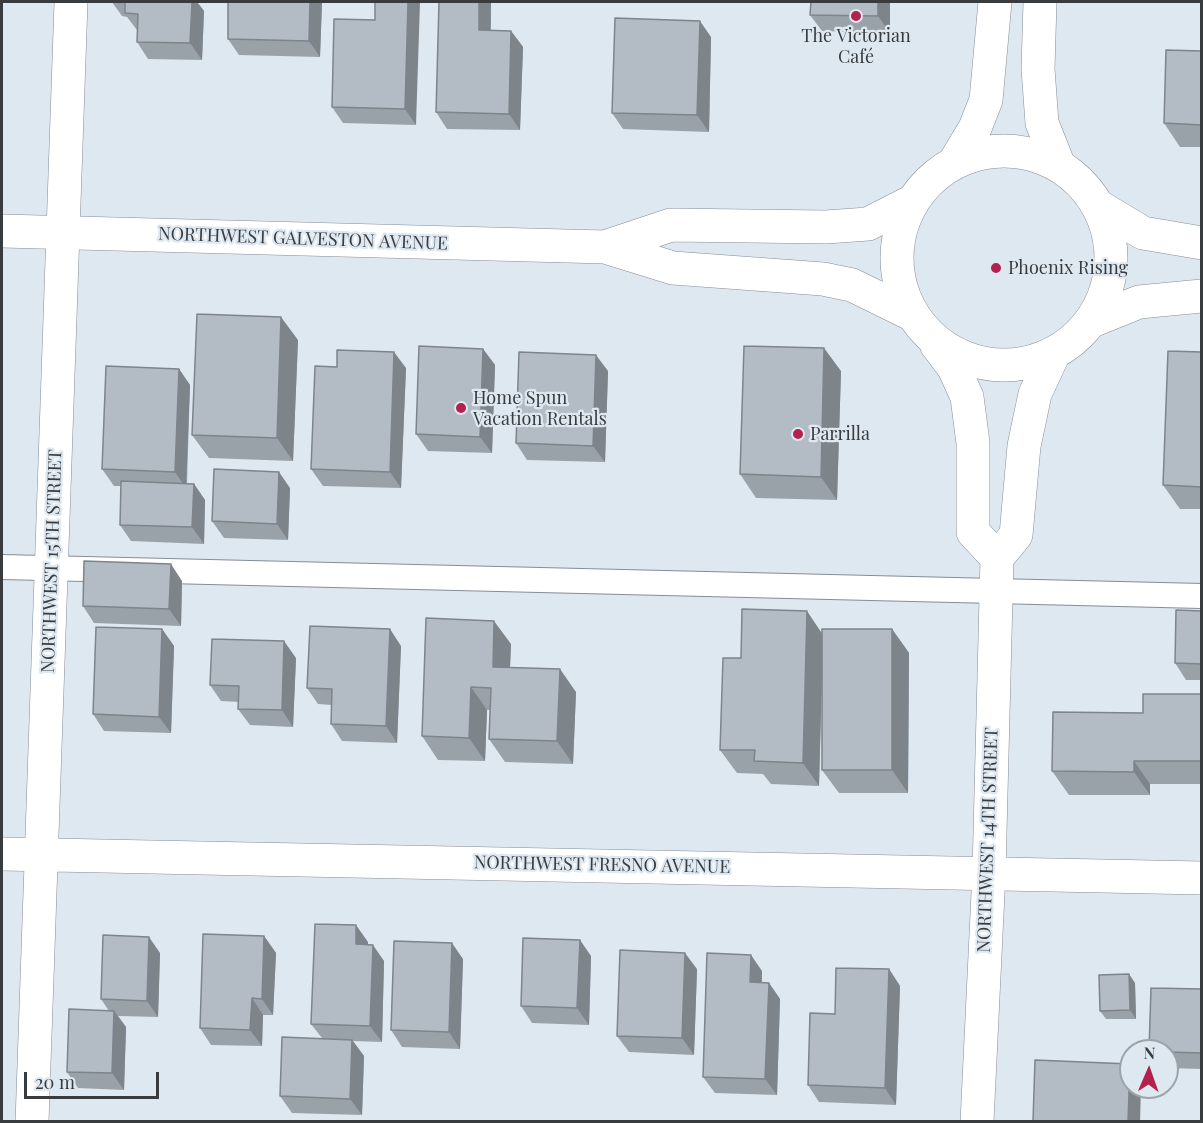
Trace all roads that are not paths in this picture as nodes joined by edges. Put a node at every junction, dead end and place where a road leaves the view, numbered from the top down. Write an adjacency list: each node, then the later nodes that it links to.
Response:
1 (71, 2): 9 (street, NORTHWEST 15TH STREET)
2 (995, 2): 4 (street)
3 (1040, 2): 5 (street)
4 (954, 163): 5 (street); 6 (street)
5 (1059, 166): 7 (street)
6 (913, 201): 11 (street, NORTHWEST GALVESTON AVENUE); 14 (street)
7 (1098, 206): 10 (street); 13 (street)
8 (2, 231): 9 (street, NORTHWEST GALVESTON AVENUE)
9 (65, 232): 11 (street, NORTHWEST GALVESTON AVENUE); 17 (street, NORTHWEST 15TH STREET)
10 (1202, 243)
11 (605, 247): 14 (street, NORTHWEST GALVESTON AVENUE)
12 (1202, 296): 13 (street)
13 (1092, 321): 15 (street)
14 (920, 325): 15 (street, NORTHWEST GALVESTON AVENUE); 18 (street)
15 (1053, 355): 18 (street)
16 (2, 567): 17 (lane)
17 (51, 569): 18 (lane); 21 (street, NORTHWEST 15TH STREET)
18 (996, 574): 19 (lane); 22 (street, NORTHWEST 14TH STREET)
19 (1202, 596)
20 (2, 854): 21 (street, NORTHWEST FRESNO AVENUE)
21 (41, 856): 22 (street, NORTHWEST FRESNO AVENUE); 24 (street, NORTHWEST 15TH STREET)
22 (989, 872): 23 (street, NORTHWEST FRESNO AVENUE); 25 (street, NORTHWEST 14TH STREET)
23 (1202, 879)
24 (32, 1122)
25 (977, 1122)

